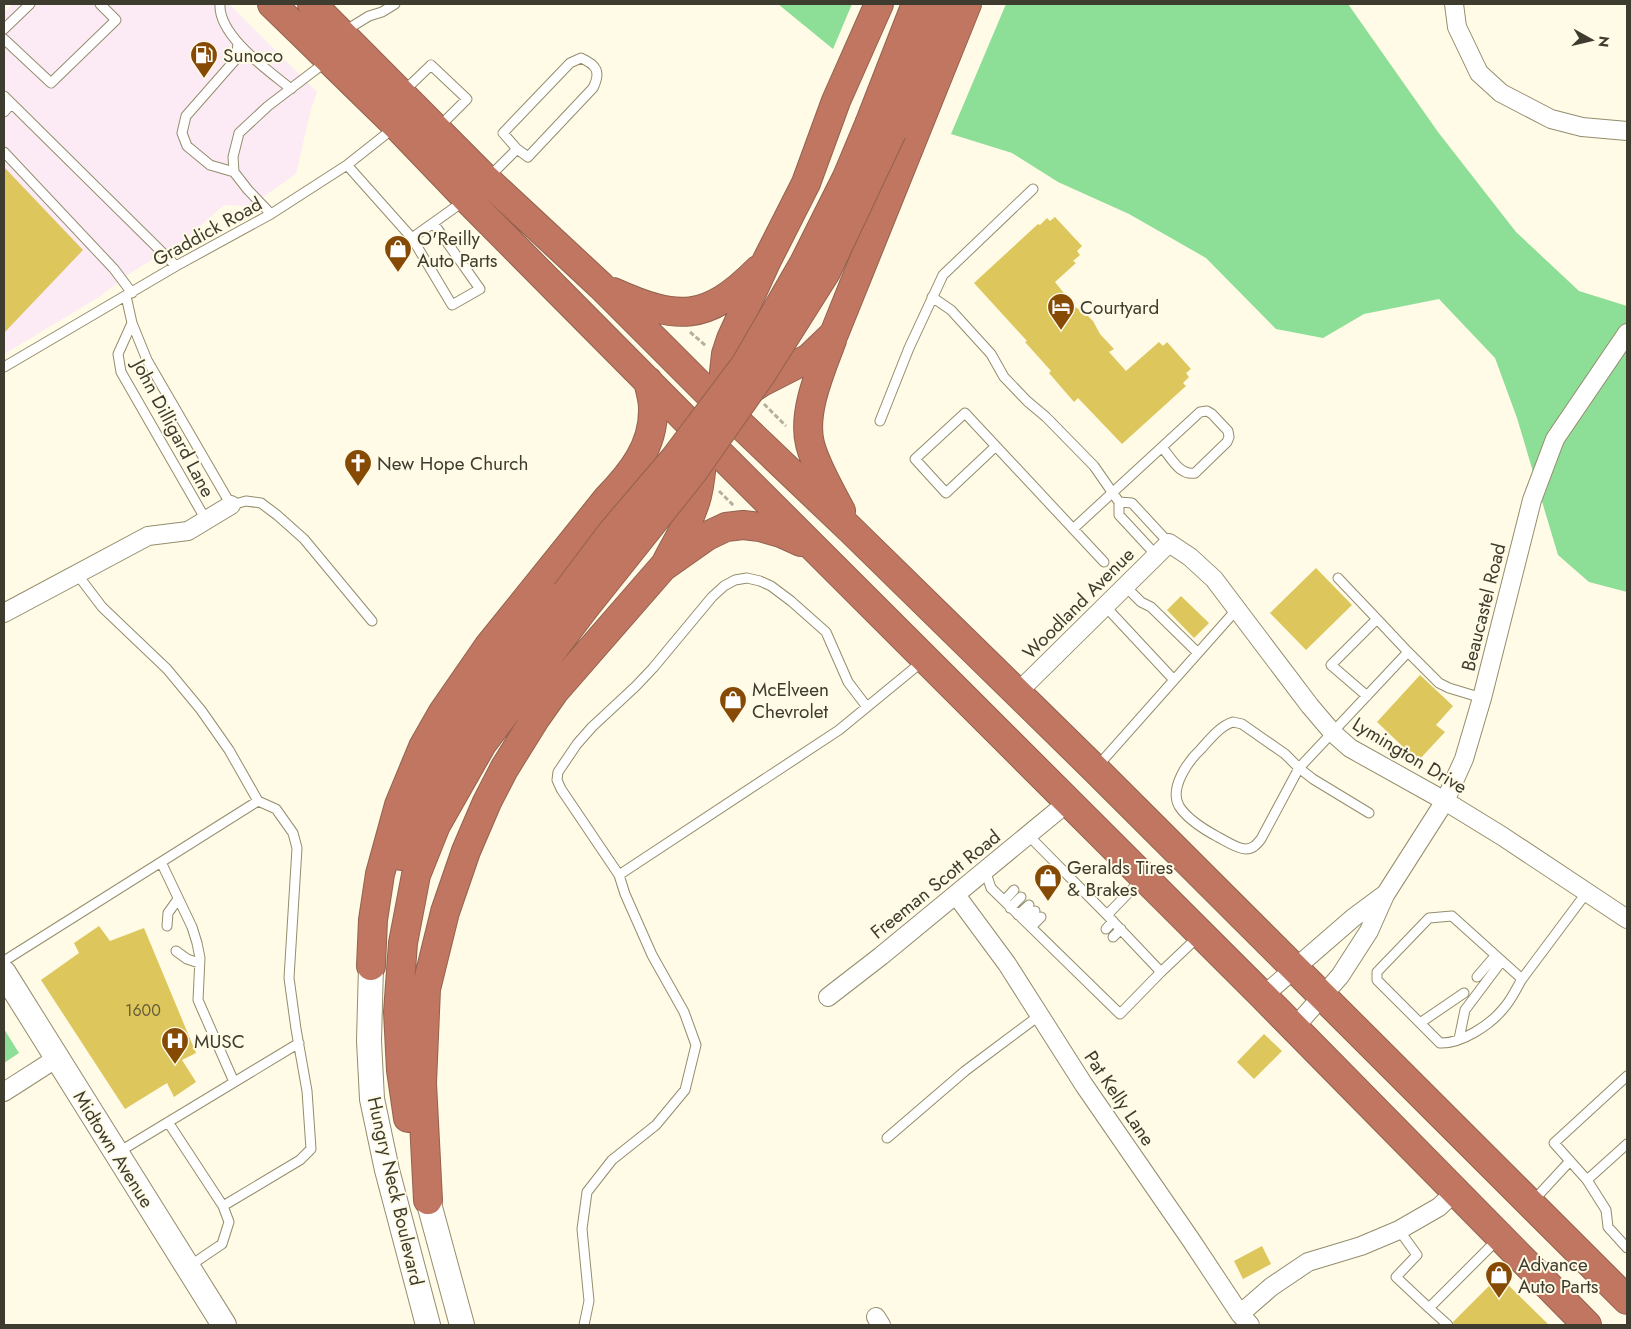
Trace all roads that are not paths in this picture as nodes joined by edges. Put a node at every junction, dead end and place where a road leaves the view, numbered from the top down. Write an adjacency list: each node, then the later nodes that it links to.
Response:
1 (30, 4): 12 (lane)
2 (100, 4): 14 (lane)
3 (220, 4): 15 (lane)
4 (272, 4): 16 (highway)
5 (395, 4): 13 (lane)
6 (880, 4): 34 (highway)
7 (916, 4): 22 (highway)
8 (943, 4): 22 (highway)
9 (967, 4): 41 (highway)
10 (1454, 4): 24 (street)
11 (319, 6): 13 (highway)
12 (4, 29)
13 (341, 33): 21 (highway)
14 (4, 39)
15 (238, 44): 17 (lane); 28 (lane)
16 (329, 60): 17 (lane); 21 (highway)
17 (291, 89): 28 (lane)
18 (4, 96): 19 (lane)
19 (11, 104): 20 (lane); 35 (lane)
20 (4, 112)
21 (405, 112): 23 (highway); 23 (lane, Graddick Road); 27 (lane, Graddick Road); 30 (highway)
22 (881, 127): 63 (highway, bridge)
23 (437, 130): 30 (highway)
24 (1627, 131)
25 (517, 148): 25 (lane); 30 (lane)
26 (4, 152): 37 (lane)
27 (347, 164): 31 (lane, Graddick Road); 33 (lane)
28 (234, 172): 31 (lane)
29 (1033, 189): 38 (lane)
30 (477, 190): 32 (lane); 36 (highway); 43 (highway)
31 (272, 214): 35 (lane, Graddick Road)
32 (434, 224): 33 (lane); 33 (lane)
33 (412, 238)
34 (766, 262): 36 (highway); 44 (highway)
35 (176, 266): 37 (lane, Graddick Road)
36 (601, 286): 44 (highway)
37 (129, 294): 39 (lane, John Dilligard Lane); 42 (lane, Graddick Road)
38 (932, 298): 45 (lane); 50 (lane)
39 (132, 323): 52 (lane, John Dilligard Lane); 53 (lane, John Dilligard Lane)
40 (1627, 333): 75 (street, Beaucastel Road)
41 (834, 334): 44 (highway); 55 (highway)
42 (4, 367)
43 (648, 381): 46 (highway); 49 (highway)
44 (723, 408): 46 (highway); 55 (highway)
45 (880, 421)
46 (704, 438): 49 (highway); 56 (highway); 59 (highway)
47 (996, 446): 47 (lane); 54 (lane)
48 (1162, 447): 48 (lane); 50 (lane)
49 (627, 479): 108 (highway)
50 (1112, 493): 51 (lane); 54 (lane)
51 (1119, 502): 57 (lane); 57 (lane)
52 (231, 505): 53 (street); 68 (lane)
53 (206, 520): 60 (street)
54 (1073, 528): 58 (lane)
55 (851, 530): 73 (highway)
56 (815, 549): 59 (highway); 71 (highway)
57 (1163, 549): 62 (street, Woodland Avenue); 65 (street, Lymington Drive)
58 (1104, 562)
59 (663, 567): 134 (highway)
60 (77, 574): 66 (street); 80 (lane)
61 (1338, 578): 67 (lane)
62 (1125, 586): 64 (street, Woodland Avenue); 70 (lane)
63 (575, 601): 108 (highway); 134 (highway)
64 (1105, 606): 72 (lane); 73 (street, Woodland Avenue)
65 (1237, 609): 70 (lane); 77 (street, Lymington Drive)
66 (4, 613)
67 (1377, 619): 69 (lane); 74 (lane)
68 (372, 621)
69 (1408, 652): 74 (lane); 75 (lane)
70 (1198, 653): 72 (lane)
71 (925, 659): 76 (lane); 82 (highway)
72 (1174, 680): 79 (lane)
73 (1017, 694): 79 (highway)
74 (1367, 696): 77 (lane)
75 (1482, 698): 81 (street, Beaucastel Road)
76 (867, 707): 87 (lane); 87 (lane)
77 (1333, 733): 78 (lane); 81 (street, Lymington Drive)
78 (1299, 768): 78 (lane); 83 (lane)
79 (1095, 769): 109 (highway)
80 (258, 801): 85 (lane); 122 (lane)
81 (1445, 801): 90 (street, Lymington Drive); 92 (street, Beaucastel Road)
82 (1068, 802): 84 (street, Freeman Scott Road); 88 (highway)
83 (1368, 813)
84 (1028, 835): 86 (street, Freeman Scott Road); 96 (lane)
85 (161, 862): 94 (lane); 106 (lane)
86 (985, 870): 91 (street, Freeman Scott Road); 95 (lane)
87 (619, 875): 147 (lane)
88 (1144, 877): 96 (lane); 102 (highway)
89 (1014, 890): 95 (lane)
90 (1587, 892): 97 (street, Lymington Drive); 113 (lane)
91 (956, 895): 117 (street, Freeman Scott Road); 118 (street, Pat Kelly Lane)
92 (1384, 895): 109 (street, Beaucastel Road); 116 (street, Beaucastel Road)
93 (1021, 897): 95 (lane)
94 (178, 898): 99 (lane); 107 (lane)
95 (1007, 904): 98 (lane)
96 (1110, 918): 100 (lane); 101 (lane)
97 (1627, 919)
98 (1025, 921): 98 (lane); 110 (lane)
99 (167, 926)
100 (1106, 929)
101 (1121, 929): 103 (lane); 110 (lane)
102 (1200, 934): 110 (lane); 115 (highway)
103 (1114, 937)
104 (176, 951): 107 (lane)
105 (1498, 959): 112 (lane); 113 (lane); 119 (lane); 121 (lane)
106 (4, 961)
107 (199, 963): 125 (lane)
108 (371, 966): 145 (main road, Hungry Neck Boulevard)
109 (1294, 967): 115 (street, Beaucastel Road); 116 (highway)
110 (1161, 972)
111 (4, 973): 123 (main road, Midtown Avenue)
112 (1477, 978)
113 (1522, 979): 121 (lane)
114 (1464, 993): 119 (lane)
115 (1263, 996): 120 (highway)
116 (1324, 996): 120 (street, Beaucastel Road); 135 (highway)
117 (828, 997)
118 (1040, 1015): 128 (lane); 143 (street, Pat Kelly Lane)
119 (1420, 1023): 121 (lane)
120 (1294, 1028): 133 (highway)
121 (1459, 1039)
122 (299, 1043): 125 (lane); 136 (lane)
123 (57, 1058): 126 (street); 130 (main road, Midtown Avenue)
124 (1627, 1076): 131 (lane)
125 (234, 1082): 127 (lane)
126 (4, 1092)
127 (168, 1122): 130 (lane); 136 (lane)
128 (887, 1138)
129 (1627, 1144): 132 (lane)
130 (116, 1153): 140 (main road, Midtown Avenue)
131 (1570, 1161): 132 (lane); 135 (lane)
132 (1587, 1180): 139 (lane)
133 (1455, 1192): 137 (street); 138 (highway)
134 (428, 1200): 146 (main road, Hungry Neck Boulevard)
135 (1530, 1203): 141 (highway)
136 (223, 1206): 140 (lane)
137 (1398, 1230): 142 (lane); 143 (street)
138 (1500, 1238): 142 (lane); 149 (highway)
139 (1627, 1248)
140 (188, 1267): 144 (main road, Midtown Avenue)
141 (1626, 1297)
142 (1429, 1308): 148 (lane)
143 (1245, 1320)
144 (224, 1325)
145 (428, 1325)
146 (462, 1325)
147 (584, 1325)
148 (1448, 1325)
149 (1586, 1325)

